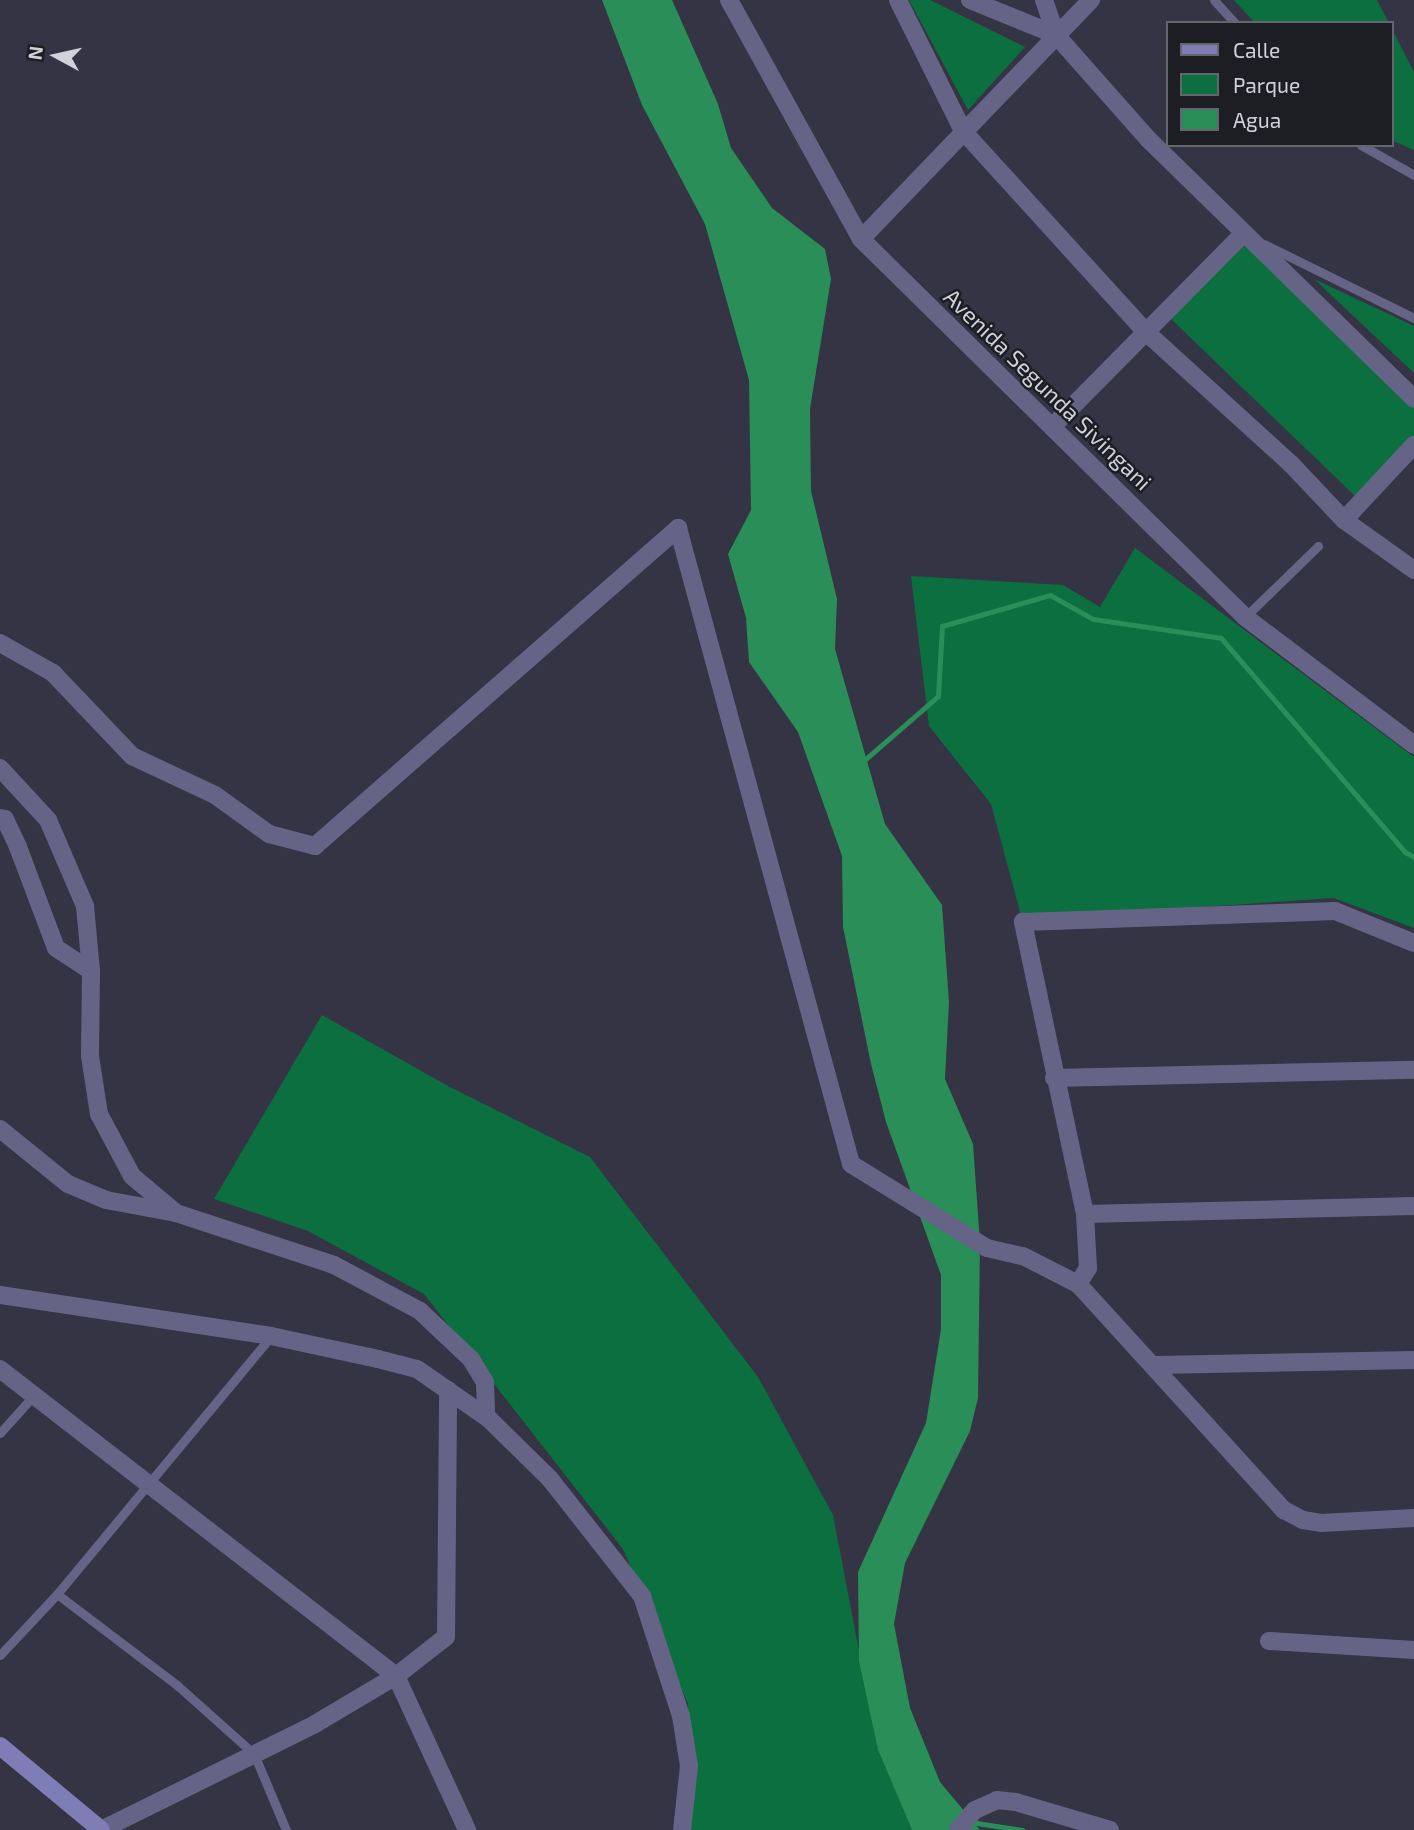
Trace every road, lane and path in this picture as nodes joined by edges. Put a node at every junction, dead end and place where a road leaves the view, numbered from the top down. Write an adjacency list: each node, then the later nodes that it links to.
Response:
1 (729, 0): 13 (street, Avenida Segunda Sivingani)
2 (898, 0): 9 (street)
3 (970, 0): 8 (street)
4 (1044, 0): 8 (street)
5 (1091, 0): 8 (street)
6 (1214, 0): 7 (lane)
7 (1233, 21)
8 (1056, 35): 9 (street); 12 (street)
9 (962, 131): 13 (street); 15 (street)
10 (1365, 147): 11 (lane)
11 (1414, 175)
12 (1243, 234): 14 (lane); 15 (street); 16 (street)
13 (861, 239): 17 (street, Avenida Segunda Sivingani)
14 (1414, 318)
15 (1147, 333): 17 (street); 19 (street)
16 (1414, 399)
17 (1052, 427): 22 (street, Avenida Segunda Sivingani)
18 (1414, 445): 19 (street)
19 (1344, 520): 21 (street)
20 (1318, 546): 22 (lane)
21 (1414, 570)
22 (1245, 617): 24 (street, Avenida Segunda Sivingani)
23 (0, 643): 35 (street)
24 (1414, 745)
25 (0, 768): 28 (street)
26 (0, 818): 28 (street)
27 (1414, 943): 30 (street)
28 (91, 971): 33 (street)
29 (1414, 1070): 30 (street)
30 (1054, 1078): 34 (street)
31 (0, 1129): 33 (street)
32 (1414, 1206): 34 (street)
33 (176, 1213): 43 (street)
34 (1085, 1214): 35 (street)
35 (1078, 1284): 39 (street)
36 (0, 1295): 37 (street)
37 (271, 1336): 41 (street); 45 (lane)
38 (1414, 1360): 39 (street)
39 (1157, 1365): 46 (street)
40 (0, 1370): 42 (street)
41 (447, 1390): 43 (street); 51 (street)
42 (35, 1393): 44 (lane); 45 (street)
43 (486, 1417): 57 (street)
44 (0, 1433)
45 (151, 1483): 47 (lane); 51 (street)
46 (1414, 1518)
47 (57, 1594): 50 (lane); 53 (lane)
48 (1269, 1641): 49 (street)
49 (1414, 1650)
50 (0, 1655)
51 (396, 1676): 53 (street); 56 (street)
52 (0, 1746): 54 (street)
53 (254, 1754): 54 (street); 55 (lane)
54 (102, 1830)
55 (286, 1830)
56 (467, 1830)
57 (682, 1830)
58 (958, 1830): 59 (street)
59 (1110, 1830)

